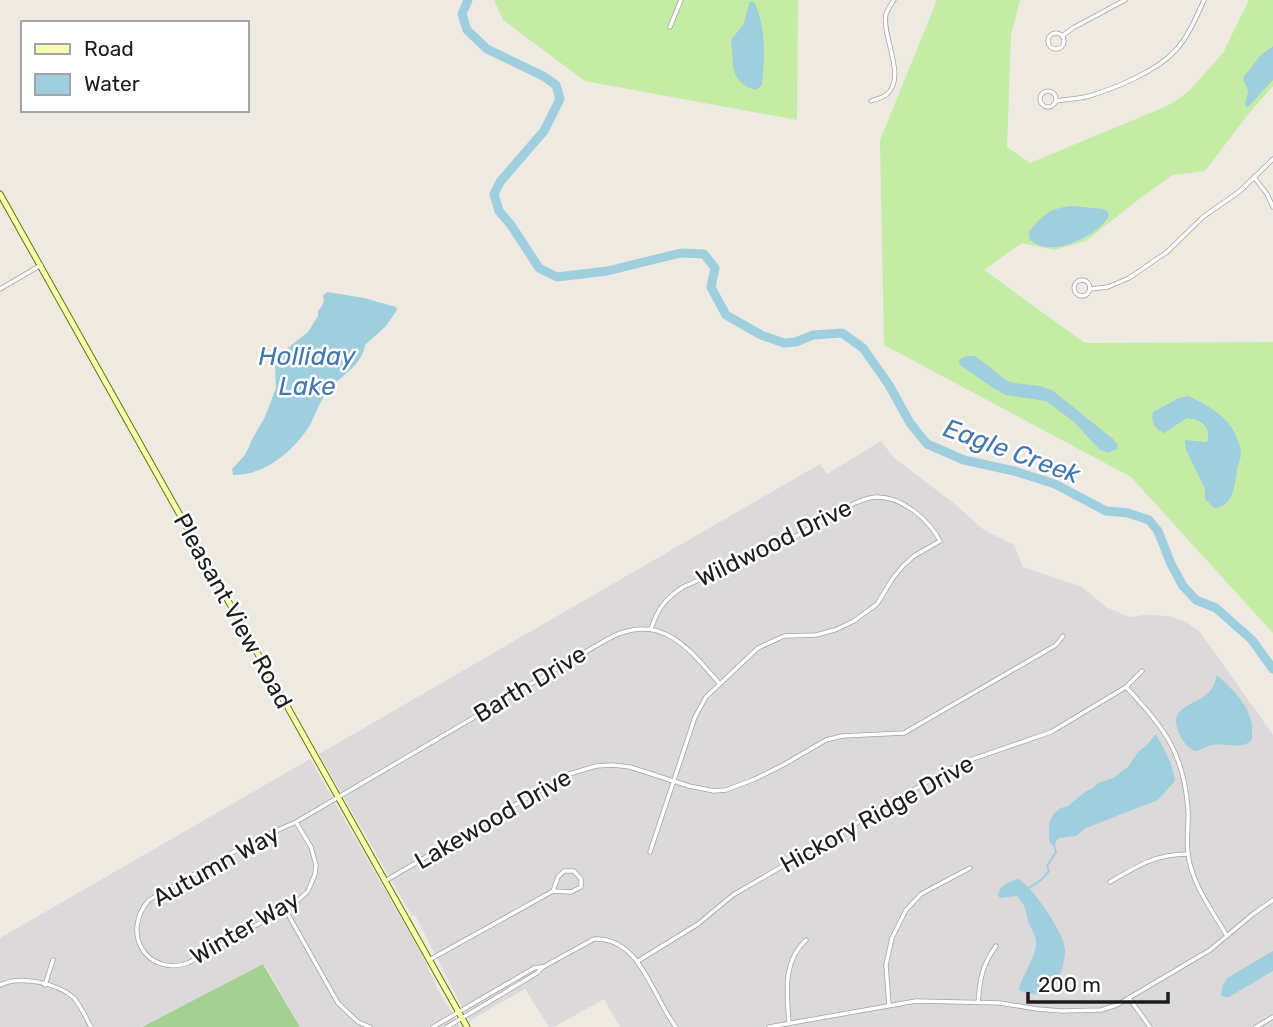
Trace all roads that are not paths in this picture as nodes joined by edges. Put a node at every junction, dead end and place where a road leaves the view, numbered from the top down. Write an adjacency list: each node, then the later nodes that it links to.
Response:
1 (681, 0): 5 (street)
2 (894, 0): 7 (street)
3 (1125, 0): 6 (street)
4 (1204, 0): 8 (street)
5 (670, 27)
6 (1062, 36): 6 (street)
7 (871, 101)
8 (1056, 101): 8 (street)
9 (1273, 159): 10 (street)
10 (1254, 177): 12 (street); 15 (street)
11 (0, 194): 13 (main road, Pleasant View Road)
12 (1273, 207)
13 (41, 265): 14 (street); 22 (main road, Pleasant View Road)
14 (0, 289)
15 (1090, 289): 15 (street)
16 (651, 629): 19 (street); 19 (street, Wildwood Drive); 22 (street, Barth Drive)
17 (1063, 635): 21 (street, Lakewood Drive)
18 (1142, 671): 20 (street, Hickory Ridge Drive)
19 (719, 683): 21 (street, Wildwood Drive)
20 (1126, 687): 25 (street); 38 (street, Hickory Ridge Drive)
21 (674, 781): 24 (street, Wildwood Drive); 27 (street, Lakewood Drive)
22 (337, 798): 23 (street, Autumn Way); 27 (main road, Pleasant View Road)
23 (296, 822): 31 (street, Winter Way); 35 (street, Autumn Way)
24 (650, 852)
25 (1188, 854): 28 (street); 32 (street)
26 (970, 868): 44 (street)
27 (385, 881): 37 (main road, Pleasant View Road)
28 (1110, 882)
29 (553, 891): 29 (street); 37 (street)
30 (1273, 900): 32 (street)
31 (285, 909): 35 (street, Winter Way); 50 (street)
32 (1227, 936): 42 (street)
33 (806, 940): 48 (street)
34 (996, 946): 43 (street)
35 (150, 957)
36 (53, 960): 41 (street)
37 (429, 960): 45 (main road, Pleasant View Road)
38 (638, 961): 39 (street); 54 (street)
39 (543, 967): 45 (street); 47 (street)
40 (0, 985): 41 (street)
41 (45, 985): 49 (street)
42 (1129, 998): 43 (street); 56 (street)
43 (978, 1002): 44 (street)
44 (889, 1005): 48 (street)
45 (459, 1012): 47 (main road, Pleasant View Road); 51 (street)
46 (1273, 1017): 57 (street)
47 (463, 1019): 52 (street); 53 (main road, Pleasant View Road)
48 (789, 1023): 55 (street)
49 (92, 1027)
50 (370, 1027)
51 (433, 1027)
52 (447, 1027)
53 (467, 1027)
54 (676, 1027)
55 (769, 1027)
56 (1150, 1027)
57 (1256, 1027)

